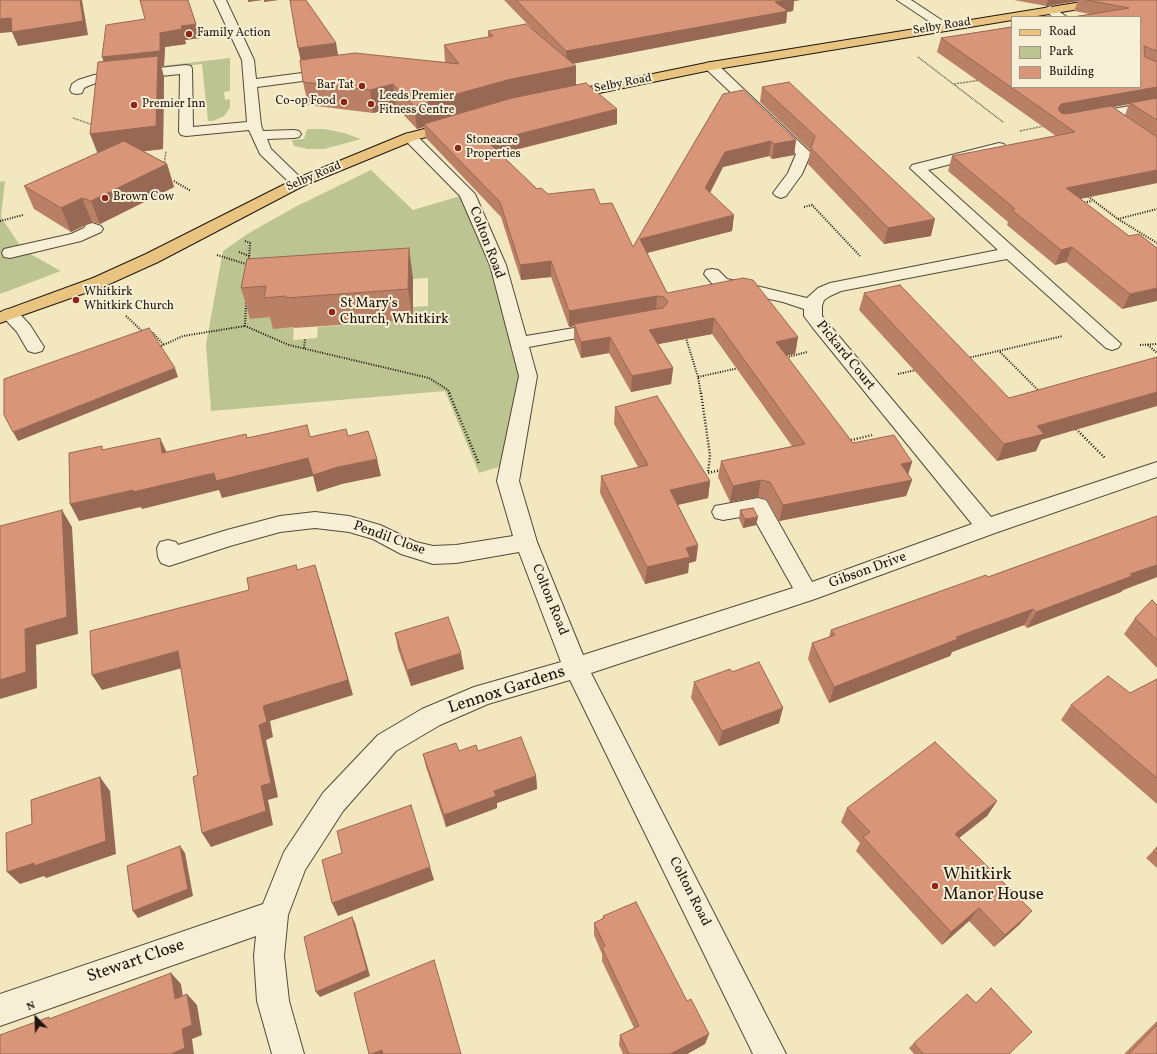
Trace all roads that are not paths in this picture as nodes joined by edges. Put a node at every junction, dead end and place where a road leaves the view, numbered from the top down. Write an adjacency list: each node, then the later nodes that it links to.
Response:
1 (220, 0): 11 (street)
2 (903, 0): 8 (street)
3 (1116, 0): 4 (main road, Selby Road)
4 (1050, 10): 6 (main road, Selby Road); 7 (street)
5 (1011, 16): 8 (main road, Selby Road)
6 (1013, 16)
7 (1059, 16)
8 (946, 27): 9 (main road, Selby Road)
9 (711, 66): 13 (main road, Selby Road); 24 (street)
10 (345, 71): 11 (street)
11 (250, 84): 19 (street)
12 (77, 90): 19 (street)
13 (556, 98)
14 (1157, 105): 15 (street)
15 (1109, 114): 17 (street); 18 (street)
16 (469, 121): 21 (main road, Selby Road)
17 (1060, 122)
18 (1127, 126)
19 (256, 130): 20 (street); 23 (street)
20 (294, 134)
21 (410, 137): 23 (main road, Selby Road); 32 (street, Colton Road)
22 (999, 147): 27 (street)
23 (298, 183): 30 (main road, Selby Road)
24 (781, 192)
25 (92, 228): 26 (street)
26 (10, 253)
27 (1010, 253): 29 (street, Pickard Court); 33 (street)
28 (712, 274): 29 (street)
29 (813, 306): 37 (street, Pickard Court)
30 (5, 316): 34 (street)
31 (618, 325): 32 (street)
32 (518, 343): 38 (street, Colton Road)
33 (1112, 344)
34 (35, 347)
35 (1157, 469): 37 (street, Gibson Drive)
36 (723, 512): 40 (street)
37 (987, 527): 40 (street, Gibson Drive)
38 (526, 542): 39 (street, Pendil Close); 41 (street, Colton Road)
39 (168, 548)
40 (807, 594): 41 (street, Gibson Drive)
41 (576, 668): 42 (street, Lennox Gardens); 45 (street, Colton Road)
42 (272, 914): 43 (street, Stewart Close); 44 (street, Lennox Gardens)
43 (0, 1010)
44 (288, 1054)
45 (770, 1054)

